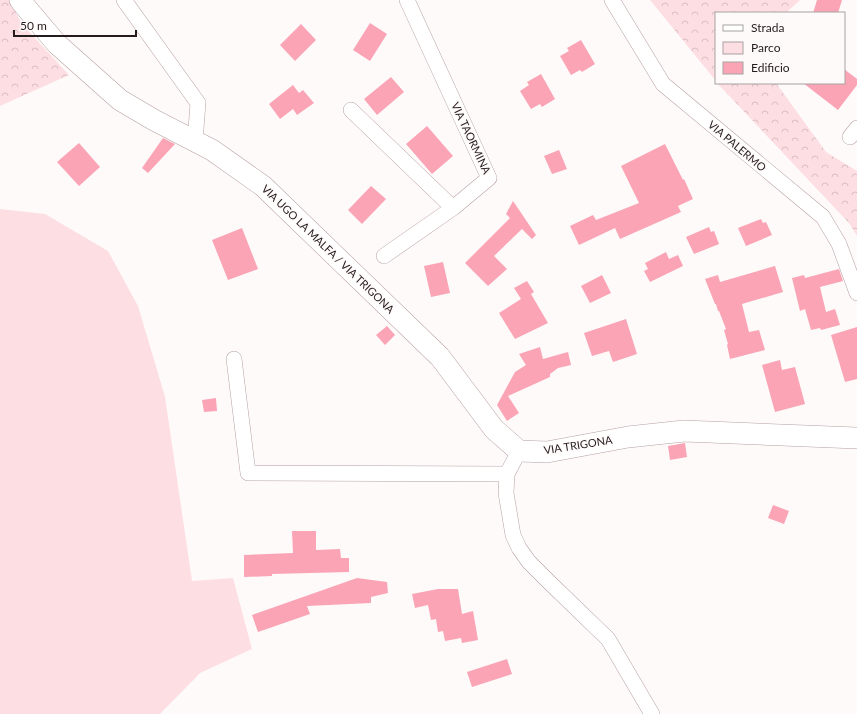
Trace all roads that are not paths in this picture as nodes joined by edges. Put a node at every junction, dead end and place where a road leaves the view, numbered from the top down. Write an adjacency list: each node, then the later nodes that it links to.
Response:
1 (20, 0): 6 (street, VIA UGO LA MALFA / VIA TRIGONA)
2 (124, 0): 6 (street)
3 (407, 0): 7 (street, VIA TAORMINA)
4 (612, 0): 9 (street, VIA PALERMO)
5 (351, 110): 7 (street)
6 (195, 142): 12 (street, VIA UGO LA MALFA / VIA TRIGONA)
7 (453, 208): 8 (street, VIA TAORMINA)
8 (384, 256)
9 (857, 294)
10 (234, 359): 13 (street)
11 (857, 438): 12 (street, VIA TRIGONA)
12 (519, 451): 13 (street)
13 (506, 474): 14 (street)
14 (652, 714)

